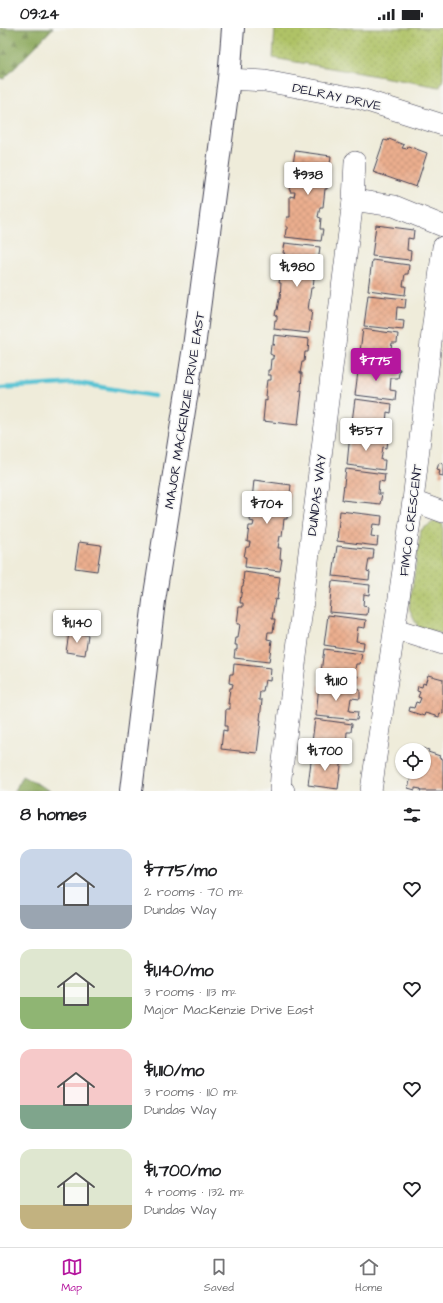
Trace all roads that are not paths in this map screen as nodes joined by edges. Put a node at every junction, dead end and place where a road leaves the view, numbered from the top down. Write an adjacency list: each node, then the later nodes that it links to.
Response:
1 (233, 28): 2 (main road, MAJOR MACKENZIE DRIVE EAST)
2 (229, 80): 3 (street, DELRAY DRIVE); 13 (main road, MAJOR MACKENZIE DRIVE EAST)
3 (443, 125)
4 (355, 162): 5 (street, DUNDAS WAY)
5 (353, 200): 6 (street); 14 (street, DUNDAS WAY)
6 (443, 226)
7 (443, 248): 8 (street, FIMCO CRESCENT)
8 (438, 326): 9 (street, FIMCO CRESCENT)
9 (413, 501): 10 (street); 11 (street, FIMCO CRESCENT)
10 (443, 512)
11 (396, 629): 12 (street); 15 (street, FIMCO CRESCENT)
12 (443, 644)
13 (131, 791)
14 (281, 791)
15 (371, 791)

